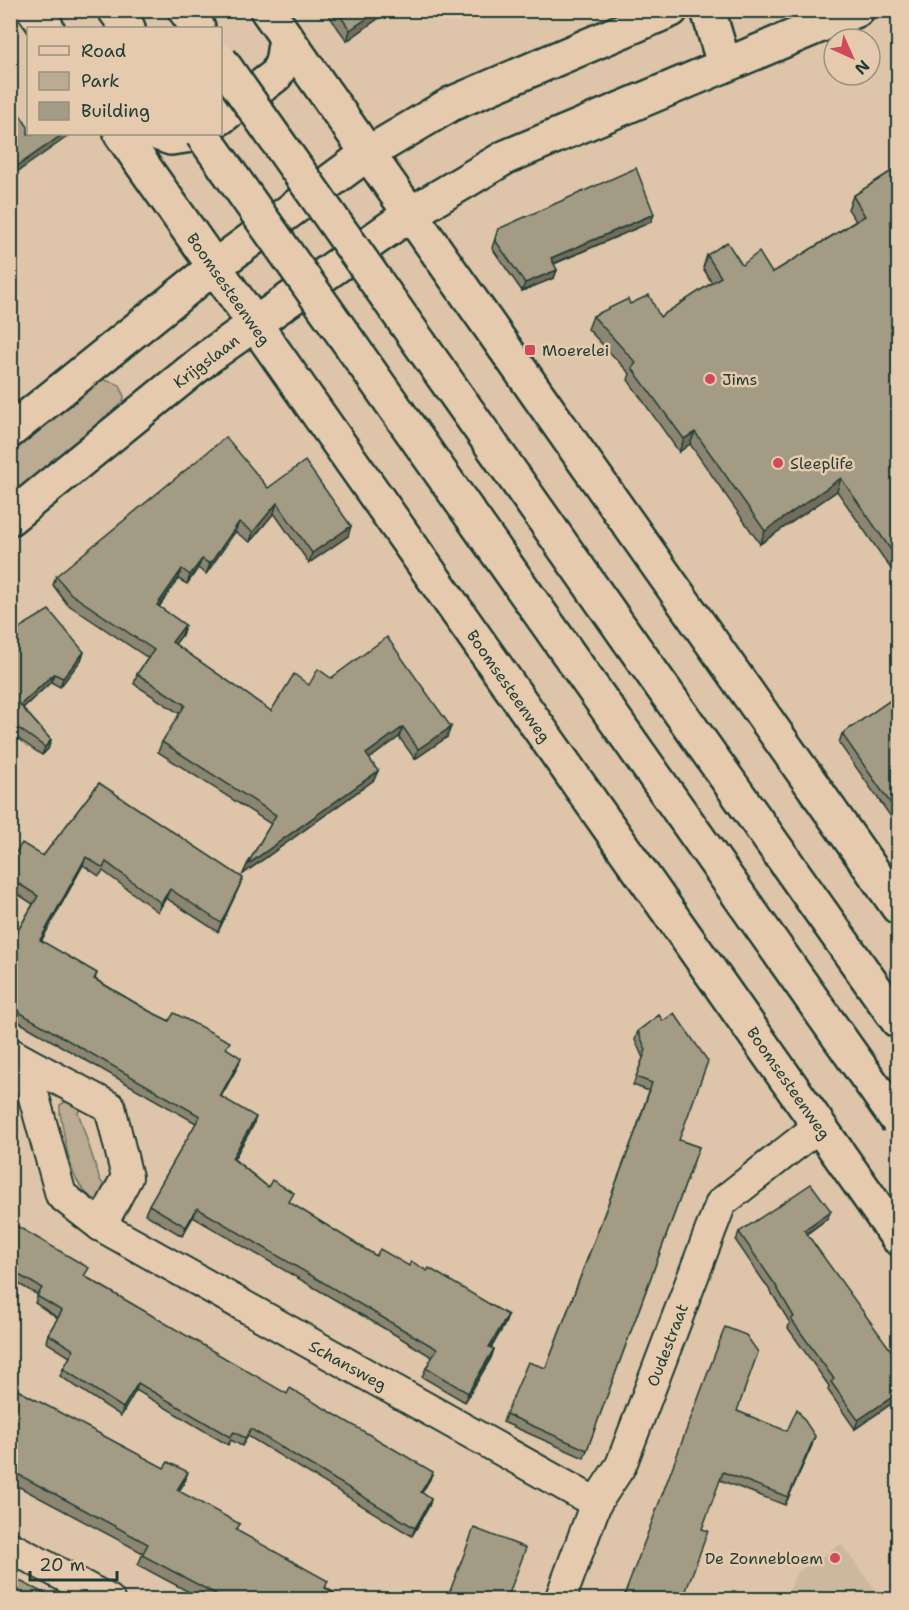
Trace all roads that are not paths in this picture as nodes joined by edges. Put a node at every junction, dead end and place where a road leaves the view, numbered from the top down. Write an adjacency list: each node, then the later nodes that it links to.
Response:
1 (34, 10): 8 (main road)
2 (116, 10): 9 (main road)
3 (185, 10): 10 (main road)
4 (267, 10): 11 (main road)
5 (671, 10): 19 (main road)
6 (708, 10): 13 (main road)
7 (857, 10): 13 (main road)
8 (46, 27)
9 (127, 27)
10 (197, 27)
11 (286, 38): 14 (main road); 19 (main road)
12 (222, 63): 26 (main road, bridge)
13 (724, 64): 20 (main road)
14 (222, 116)
15 (122, 135): 21 (main road, Boomsesteenweg)
16 (162, 135): 17 (main road)
17 (194, 135)
18 (202, 135): 28 (main road, bridge)
19 (367, 154): 20 (main road); 21 (main road)
20 (410, 214): 22 (main road, Krijgslaan); 25 (main road)
21 (214, 267): 22 (main road, Boomsesteenweg); 23 (main road)
22 (255, 325): 24 (main road, Krijgslaan); 29 (main road, Boomsesteenweg)
23 (10, 431)
24 (10, 518)
25 (898, 907)
26 (898, 1022)
27 (17, 1057): 30 (street, Schansweg); 30 (street, Schansweg)
28 (898, 1120)
29 (819, 1126): 31 (main road, Boomsesteenweg); 32 (street, Oudestraat)
30 (101, 1226): 32 (street, Schansweg)
31 (898, 1238)
32 (596, 1503): 35 (street, Oudestraat)
33 (10, 1547): 34 (street)
34 (109, 1599)
35 (561, 1599)

